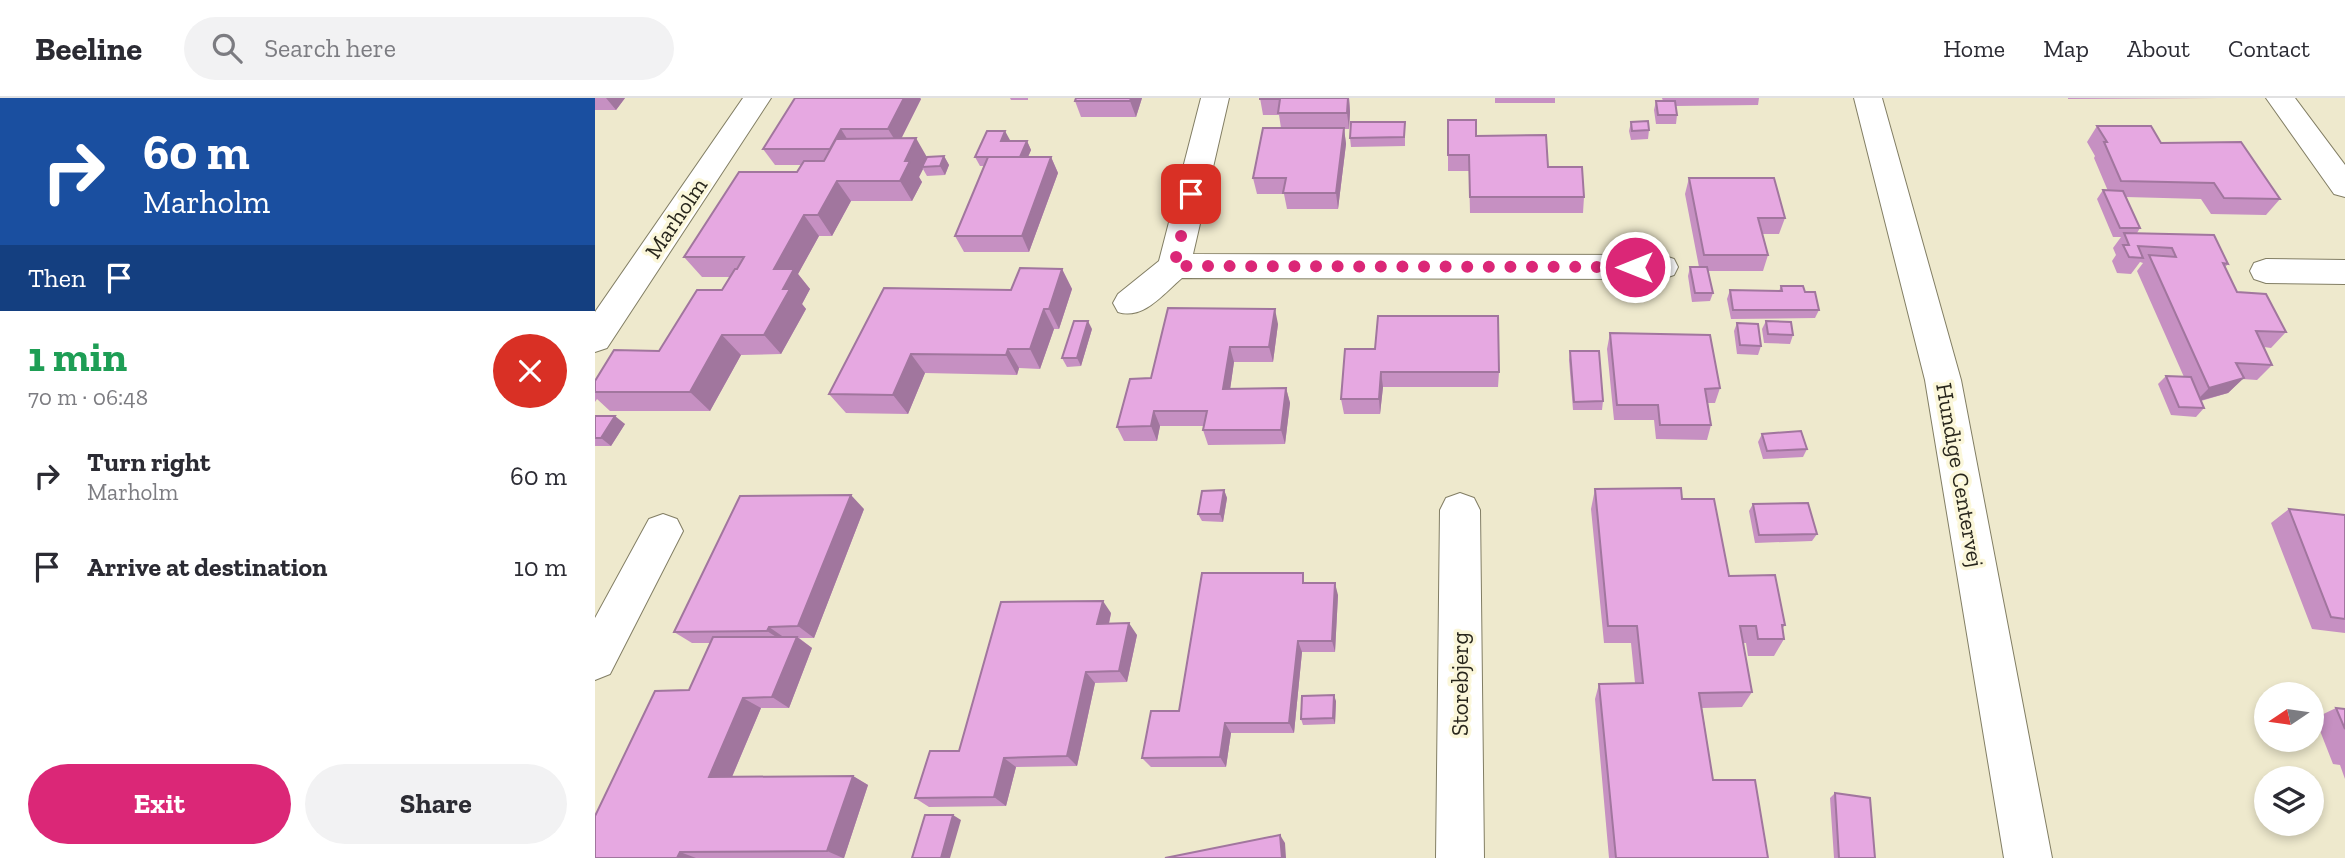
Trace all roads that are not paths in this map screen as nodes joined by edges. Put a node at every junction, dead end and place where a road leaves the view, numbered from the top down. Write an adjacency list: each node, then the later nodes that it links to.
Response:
1 (757, 98): 11 (street, Marholm)
2 (1215, 98): 6 (street)
3 (1868, 98): 16 (street, Hundige Centervej)
4 (2280, 98): 5 (street)
5 (2345, 187)
6 (1174, 266): 7 (street); 10 (street)
7 (1662, 267)
8 (2266, 271): 9 (street)
9 (2345, 272)
10 (1130, 303)
11 (595, 339)
12 (1460, 510): 15 (street, Storebjerg)
13 (663, 531): 14 (street)
14 (595, 660)
15 (1460, 858)
16 (2028, 858)

